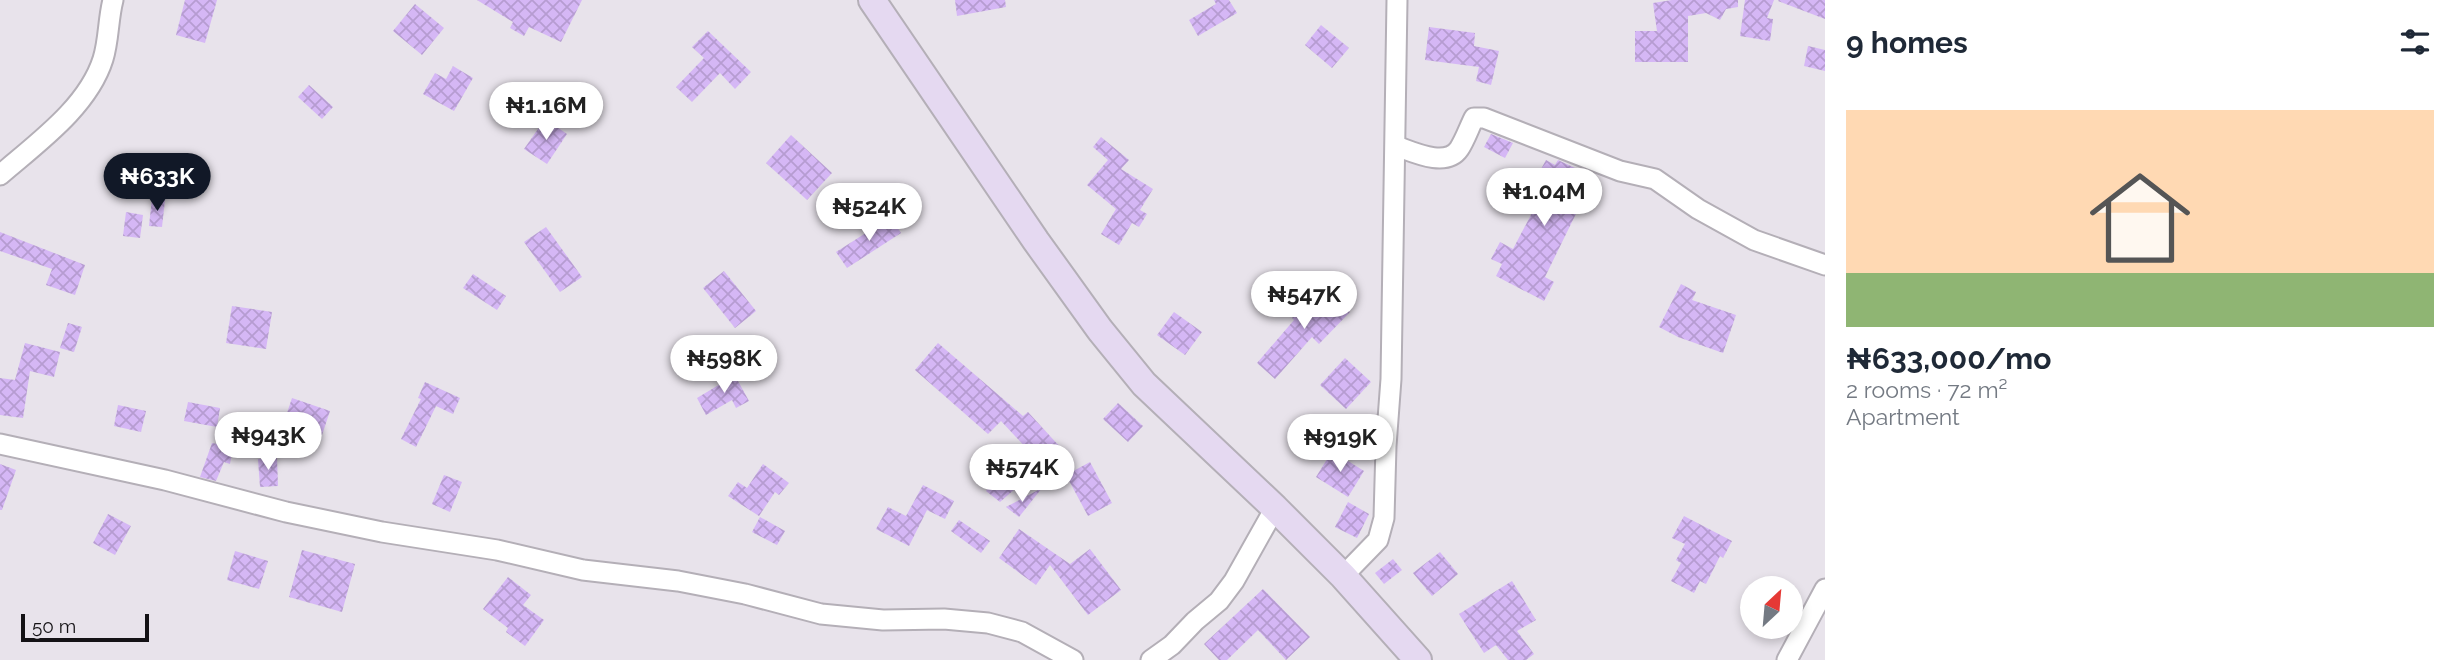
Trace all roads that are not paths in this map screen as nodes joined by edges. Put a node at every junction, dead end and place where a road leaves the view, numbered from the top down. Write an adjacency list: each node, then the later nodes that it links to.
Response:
1 (113, 0): 5 (street)
2 (872, 0): 8 (main road)
3 (1396, 0): 4 (street)
4 (1396, 146): 6 (street); 9 (street)
5 (0, 175)
6 (1825, 265)
7 (0, 444): 11 (street)
8 (1275, 508): 9 (main road); 12 (street)
9 (1343, 576): 13 (main road)
10 (1825, 589): 14 (street)
11 (1073, 660)
12 (1151, 660)
13 (1418, 660)
14 (1787, 660)

